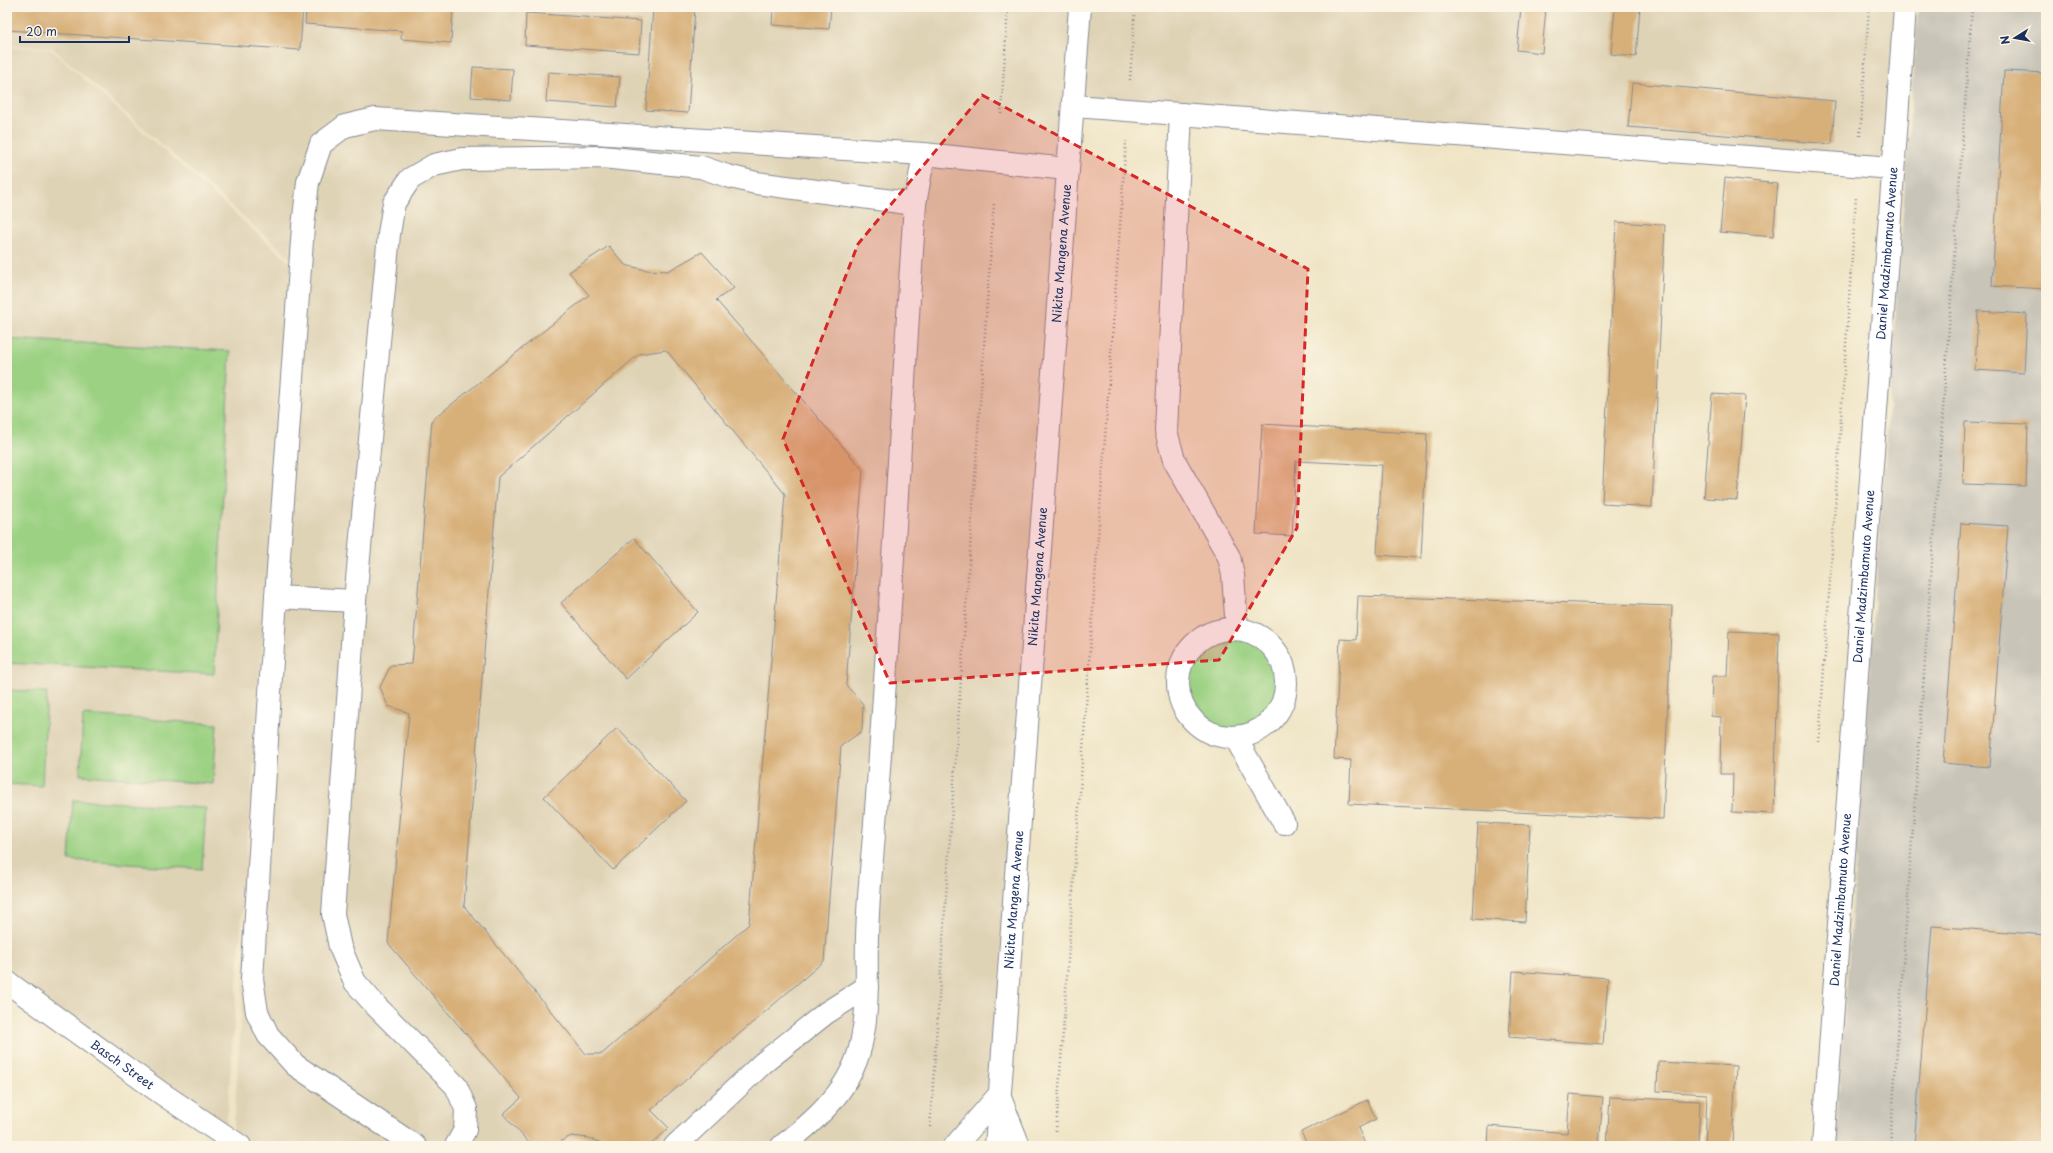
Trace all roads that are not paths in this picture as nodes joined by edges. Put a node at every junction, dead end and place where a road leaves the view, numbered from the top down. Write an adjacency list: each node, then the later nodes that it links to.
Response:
1 (1080, 7): 3 (street, Nikita Mangena Avenue)
2 (1905, 7): 6 (street, Daniel Madzimbamuto Avenue)
3 (1074, 106): 4 (street); 7 (street, Nikita Mangena Avenue)
4 (1181, 114): 6 (street); 11 (street)
5 (924, 154): 7 (street); 8 (street); 9 (street)
6 (1893, 168): 25 (street, Daniel Madzimbamuto Avenue)
7 (1067, 169): 16 (street, Nikita Mangena Avenue)
8 (914, 204): 10 (street); 15 (street)
9 (276, 597): 10 (street); 18 (street)
10 (355, 601): 19 (street)
11 (1237, 629): 12 (street); 12 (street)
12 (1235, 737): 13 (street)
13 (1284, 823)
14 (7, 982): 17 (street, Basch Street)
15 (867, 987): 20 (street); 21 (street)
16 (999, 1095): 22 (street); 23 (street, Nikita Mangena Avenue); 24 (street)
17 (240, 1146)
18 (415, 1146)
19 (456, 1146)
20 (675, 1146)
21 (782, 1146)
22 (955, 1146)
23 (996, 1146)
24 (1019, 1146)
25 (1823, 1146)

